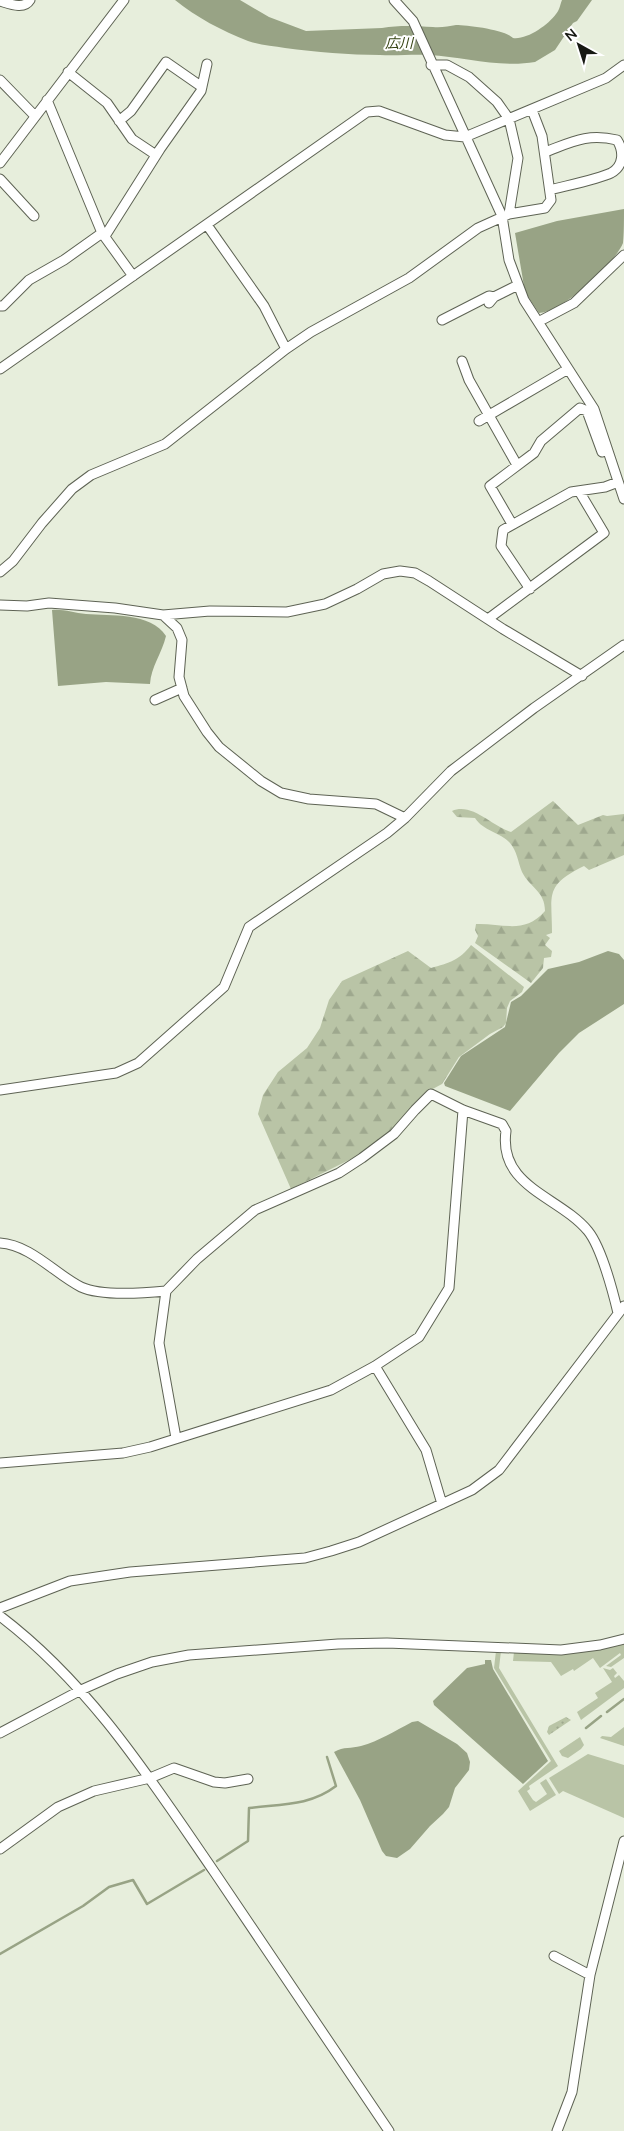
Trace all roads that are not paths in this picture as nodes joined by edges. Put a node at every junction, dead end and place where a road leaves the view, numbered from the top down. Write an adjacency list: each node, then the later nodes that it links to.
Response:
1 (30, 0): 4 (street)
2 (124, 0): 8 (street)
3 (394, 0): 5 (street)
4 (0, 1)
5 (430, 62): 14 (street); 16 (street)
6 (208, 64): 10 (street)
7 (624, 65): 12 (street)
8 (68, 72): 11 (street); 15 (street)
9 (0, 80): 13 (street)
10 (202, 87): 15 (street); 18 (street)
11 (47, 100): 13 (street); 25 (street)
12 (532, 110): 14 (street); 17 (street)
13 (35, 116): 19 (street)
14 (509, 119): 16 (street); 22 (street)
15 (119, 121): 18 (street)
16 (465, 137): 22 (street); 24 (street)
17 (545, 152): 21 (street); 21 (street)
18 (156, 156): 25 (street)
19 (0, 163)
20 (0, 179): 23 (street)
21 (550, 190): 22 (street)
22 (505, 215): 28 (street); 32 (street)
23 (34, 216)
24 (207, 225): 27 (street); 32 (street)
25 (104, 234): 27 (street); 29 (street)
26 (623, 258): 31 (street)
27 (133, 276): 35 (street)
28 (518, 285): 30 (street); 31 (street)
29 (0, 306)
30 (442, 320)
31 (538, 322): 34 (street)
32 (286, 349): 44 (street)
33 (462, 361): 36 (street)
34 (568, 368): 36 (street); 39 (street)
35 (0, 369)
36 (490, 415): 37 (street); 38 (street)
37 (480, 421)
38 (517, 464): 39 (street); 43 (street)
39 (612, 464): 40 (street)
40 (618, 482): 41 (street); 42 (street)
41 (579, 491): 43 (street); 45 (street)
42 (624, 499)
43 (512, 524): 45 (street)
44 (0, 572)
45 (530, 590): 48 (street)
46 (0, 605): 47 (street)
47 (163, 615): 48 (street); 51 (street)
48 (488, 620): 50 (street)
49 (624, 645): 50 (street)
50 (582, 676): 53 (street)
51 (182, 688): 52 (street); 53 (street)
52 (155, 700)
53 (405, 818): 54 (street)
54 (0, 1090)
55 (463, 1110): 57 (street); 58 (street); 59 (street)
56 (0, 1243): 57 (street)
57 (166, 1291): 60 (street)
58 (621, 1310): 62 (street)
59 (375, 1366): 60 (street); 62 (street)
60 (176, 1438): 61 (street)
61 (0, 1463)
62 (442, 1504): 63 (street)
63 (0, 1608)
64 (0, 1616): 66 (street)
65 (624, 1639): 66 (street)
66 (81, 1690): 67 (street); 68 (street)
67 (0, 1733)
68 (150, 1778): 69 (street); 71 (street); 74 (street)
69 (248, 1779)
70 (624, 1841): 73 (street)
71 (0, 1849)
72 (554, 1956): 73 (street)
73 (590, 1975): 75 (street)
74 (389, 2131)
75 (557, 2131)

